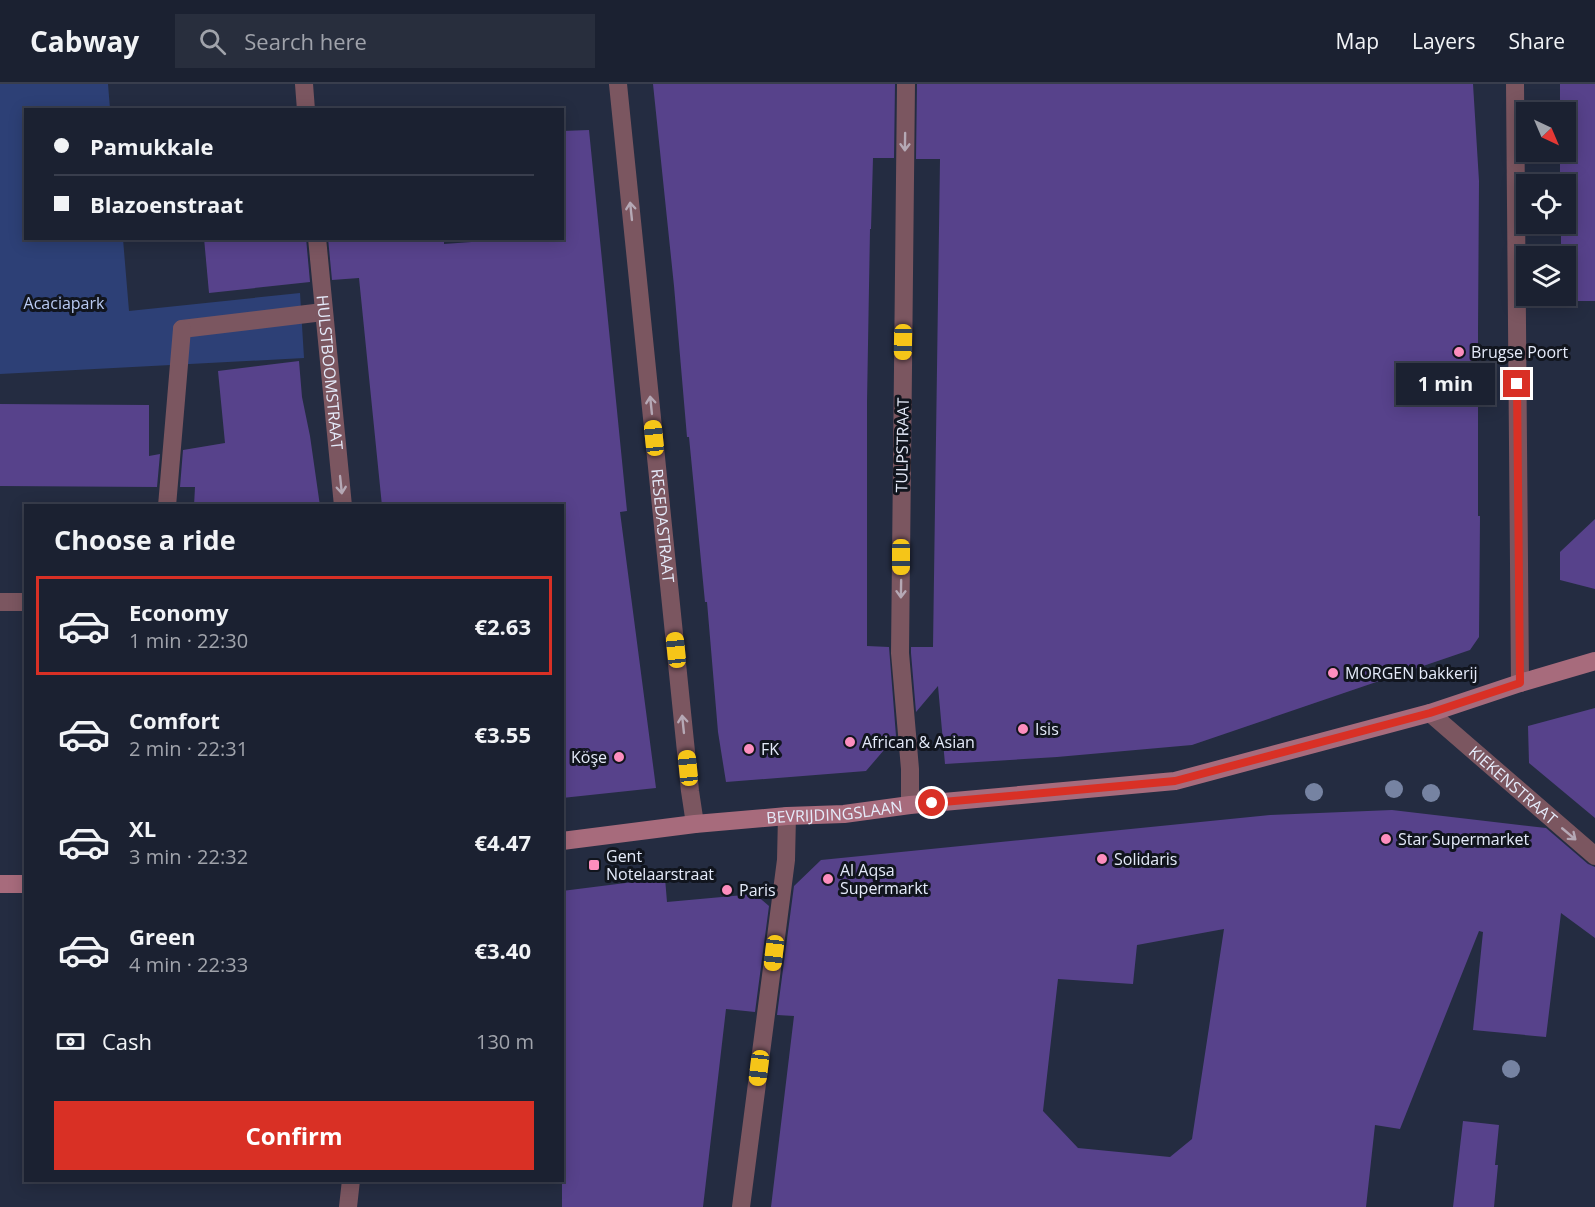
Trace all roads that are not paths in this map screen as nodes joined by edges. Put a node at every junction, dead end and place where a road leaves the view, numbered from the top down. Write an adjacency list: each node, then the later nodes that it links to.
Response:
1 (304, 84): 5 (street)
2 (618, 84): 17 (street, RESEDASTRAAT, one-way to 2)
3 (906, 84): 15 (street, TULPSTRAAT, one-way to 15)
4 (1515, 84): 13 (street)
5 (306, 108)
6 (317, 240): 7 (street, HULSTBOOMSTRAAT)
7 (323, 312): 8 (street); 9 (street, HULSTBOOMSTRAAT, one-way to 9)
8 (167, 504)
9 (343, 504)
10 (0, 602): 11 (street)
11 (24, 602)
12 (1595, 661): 13 (street, BEVRIJDINGSLAAN)
13 (1520, 683): 14 (street, BEVRIJDINGSLAAN)
14 (1430, 713): 15 (street, BEVRIJDINGSLAAN); 19 (street, KIEKENSTRAAT, one-way to 19)
15 (910, 805): 16 (street, BEVRIJDINGSLAAN)
16 (787, 816): 17 (street, BEVRIJDINGSLAAN); 24 (street)
17 (695, 824): 18 (street, BEVRIJDINGSLAAN)
18 (564, 841)
19 (1595, 856)
20 (0, 884): 21 (street)
21 (24, 884)
22 (351, 1182): 23 (street)
23 (348, 1207)
24 (741, 1207)

